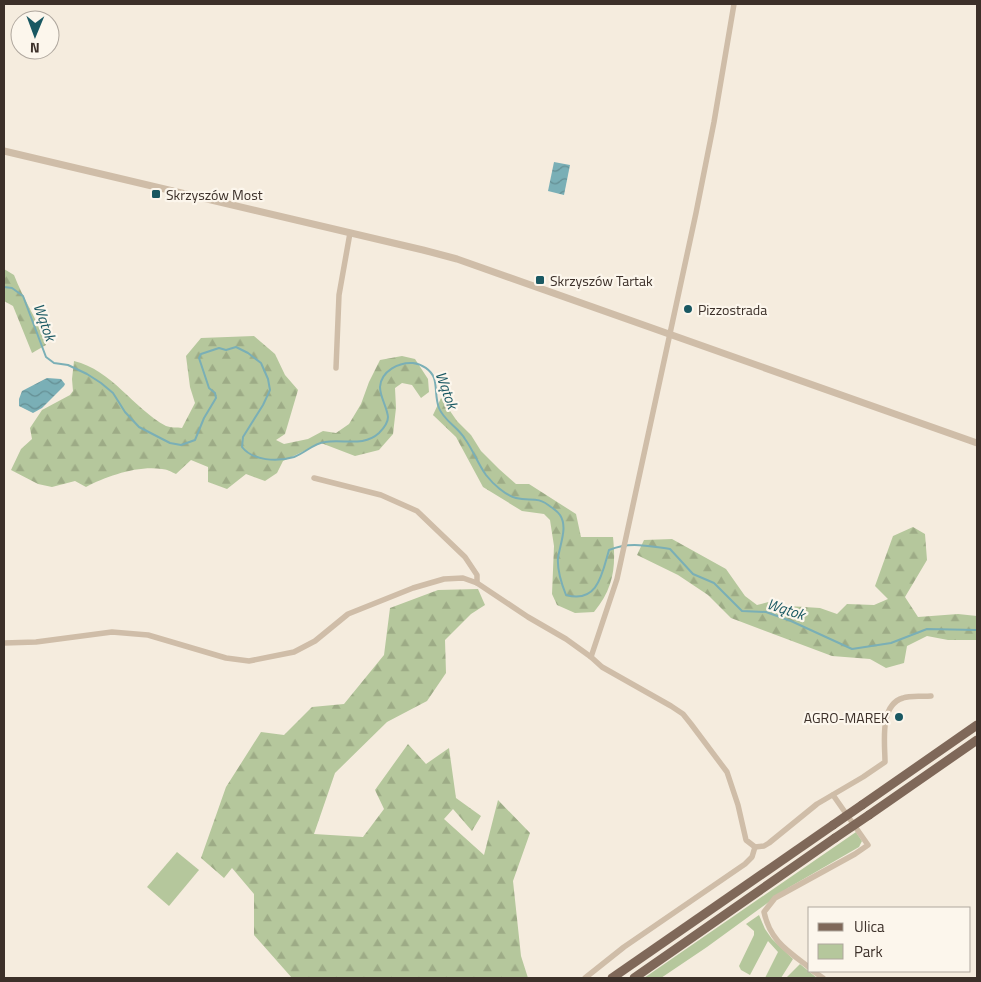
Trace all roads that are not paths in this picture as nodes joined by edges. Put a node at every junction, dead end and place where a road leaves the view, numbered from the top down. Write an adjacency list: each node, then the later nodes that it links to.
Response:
1 (734, 4): 4 (street)
2 (4, 152): 3 (street)
3 (350, 233): 4 (street); 5 (street)
4 (670, 334): 6 (street); 10 (street)
5 (336, 368)
6 (977, 443)
7 (314, 478): 8 (street)
8 (477, 583): 9 (street); 10 (street)
9 (4, 643)
10 (591, 657): 15 (street)
11 (931, 696): 14 (street)
12 (977, 725): 18 (main road, bridge)
13 (977, 740): 19 (main road, bridge)
14 (834, 795): 15 (street); 16 (street)
15 (754, 847): 17 (street)
16 (808, 966)
17 (585, 978)
18 (612, 978)
19 (634, 978)

